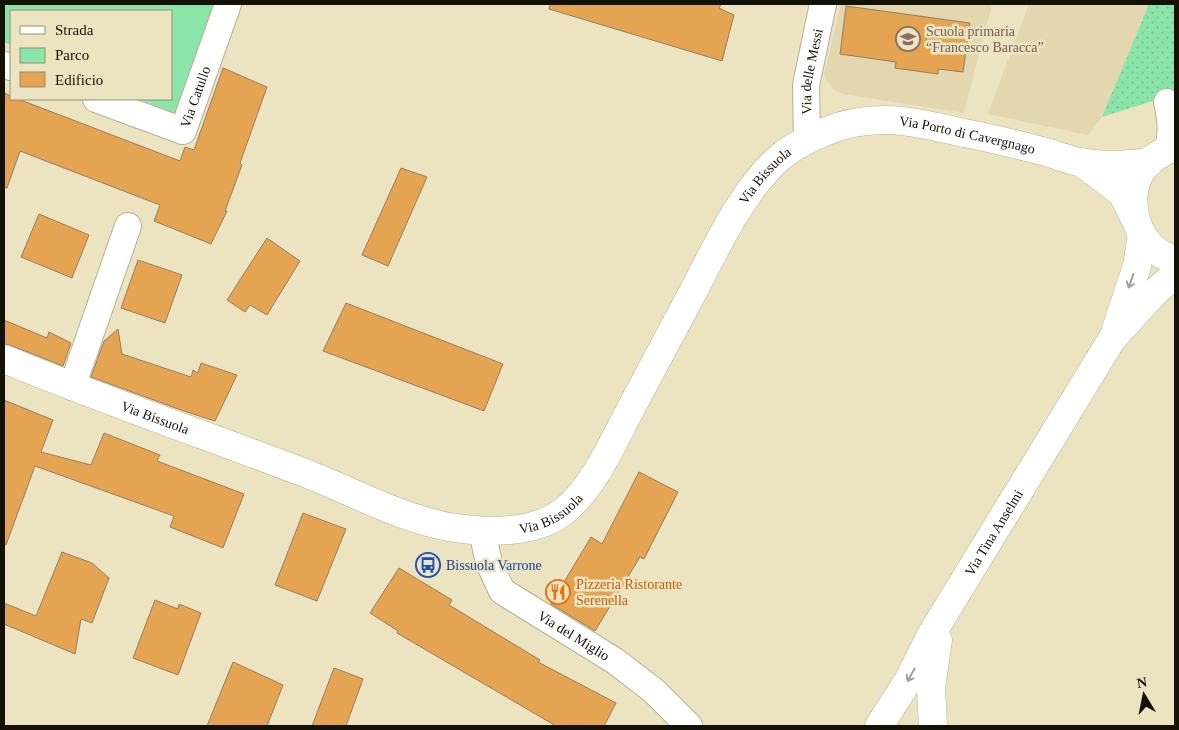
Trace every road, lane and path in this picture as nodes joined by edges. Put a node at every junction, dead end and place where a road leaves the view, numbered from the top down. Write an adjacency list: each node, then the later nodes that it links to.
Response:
1 (228, 4): 3 (street, Via Catullo)
2 (823, 4): 6 (street, Via delle Messi)
3 (99, 100)
4 (1167, 102): 7 (street)
5 (852, 124): 6 (street, Via Bissuola); 8 (street, Via Porto di Cavergnago)
6 (807, 140): 16 (street, Via Bissuola)
7 (1164, 152): 8 (street, Via Porto di Cavergnago); 9 (street, Via Tina Anselmi)
8 (1081, 162): 9 (street, Via Porto di Cavergnago)
9 (1138, 225): 11 (street, Via Porto di Cavergnago); 13 (street, Via Tina Anselmi, one-way to 13)
10 (128, 226): 15 (street)
11 (1175, 260)
12 (1175, 274): 13 (street, Via Tina Anselmi)
13 (1112, 339): 17 (street, Via Tina Anselmi)
14 (4, 359): 15 (street, Via Bissuola)
15 (72, 387): 16 (street, Via Bissuola)
16 (482, 531): 18 (street, Via del Miglio)
17 (943, 616): 19 (street, Via Tina Anselmi, one-way to 19); 20 (street)
18 (689, 726)
19 (879, 726)
20 (933, 726)

